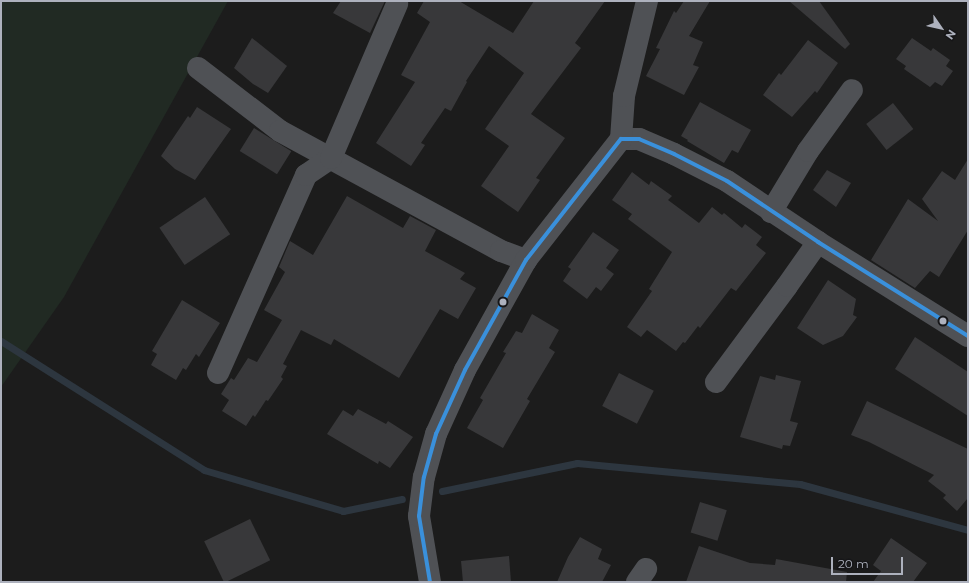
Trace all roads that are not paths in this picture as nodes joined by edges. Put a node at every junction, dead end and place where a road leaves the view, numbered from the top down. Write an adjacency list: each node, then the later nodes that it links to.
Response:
1 (647, 1): 5 (street)
2 (397, 4): 6 (street)
3 (198, 68): 6 (street)
4 (852, 90): 7 (street)
5 (622, 139): 7 (street); 9 (street)
6 (331, 158): 9 (street); 11 (street)
7 (772, 212): 8 (street)
8 (818, 242): 10 (street); 12 (street)
9 (526, 260): 13 (street)
10 (966, 330)
11 (218, 373)
12 (716, 382)
13 (430, 582)

